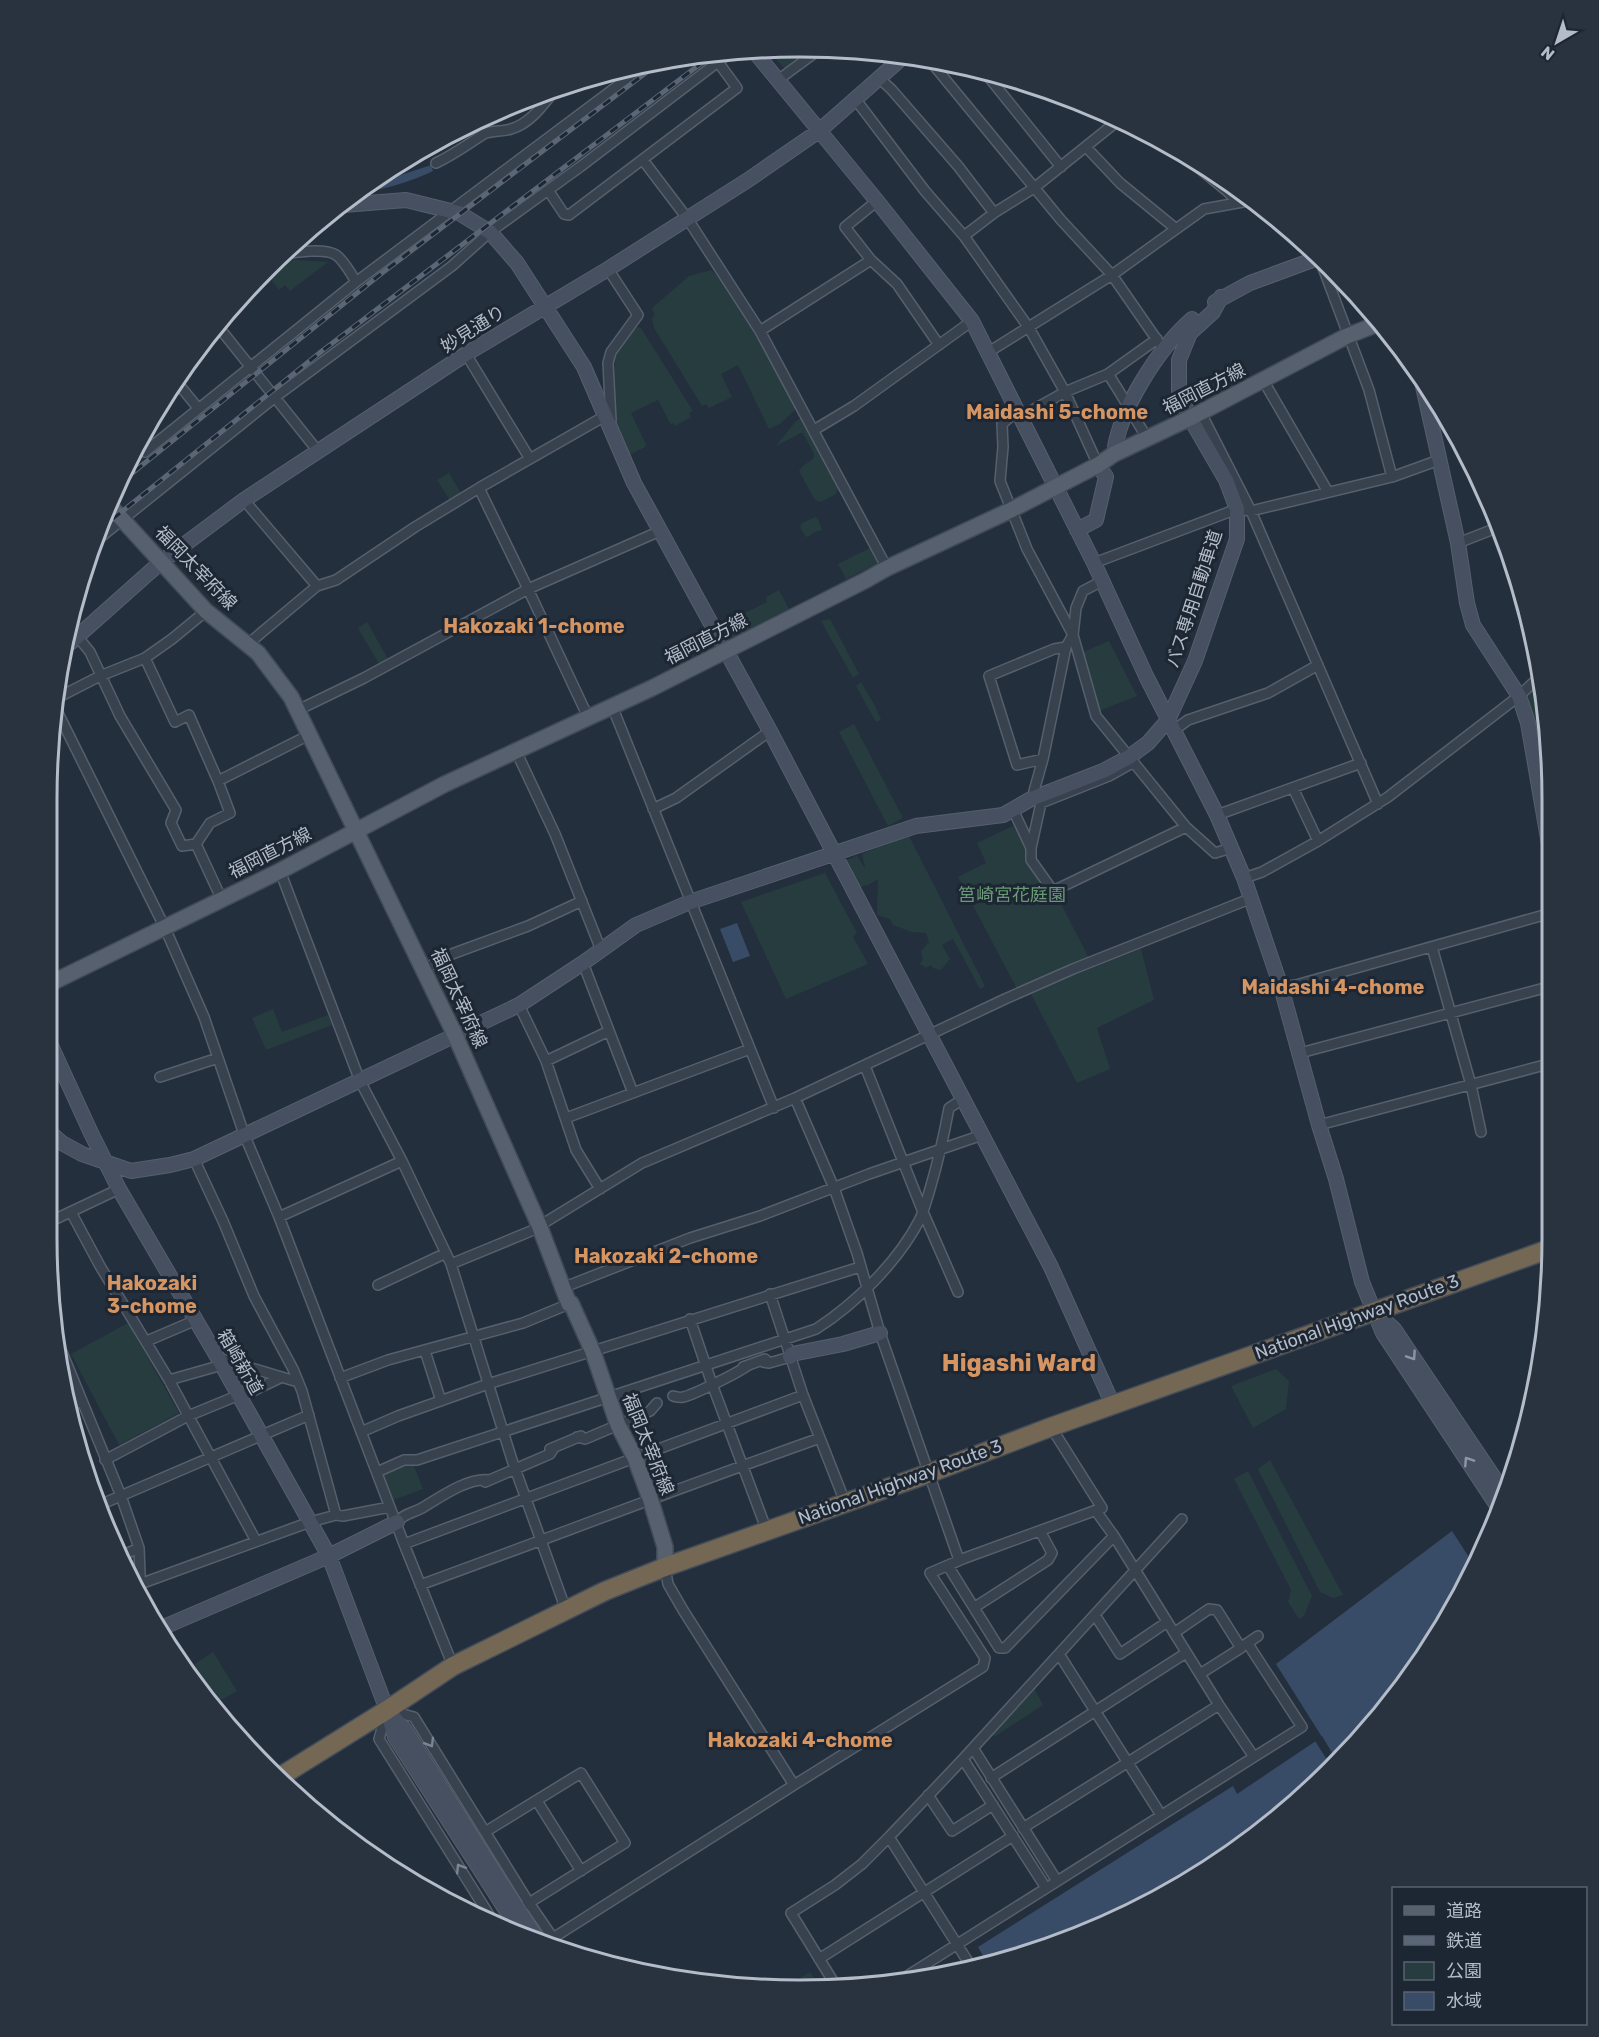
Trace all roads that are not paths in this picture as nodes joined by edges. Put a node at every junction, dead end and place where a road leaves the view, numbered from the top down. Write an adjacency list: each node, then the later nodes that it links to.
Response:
1 (808, 57): 8 (street)
2 (760, 59): 8 (street)
3 (718, 62): 15 (street); 19 (street)
4 (897, 63): 7 (street, 妙見通り)
5 (937, 70): 18 (street)
6 (629, 77): 24 (street)
7 (880, 79): 10 (street, 妙見通り); 25 (street)
8 (778, 80): 13 (street)
9 (993, 82): 17 (street)
10 (856, 100): 13 (street, 妙見通り); 29 (street)
11 (545, 102): 16 (street)
12 (1111, 126): 14 (street)
13 (819, 131): 21 (street); 26 (street, 妙見通り)
14 (1086, 147): 17 (street); 27 (street)
15 (643, 160): 19 (street); 26 (street)
16 (436, 164)
17 (1061, 167): 18 (street)
18 (1034, 188): 25 (street); 36 (street)
19 (548, 190): 28 (street)
20 (1232, 196): 22 (street)
21 (877, 201): 32 (street); 40 (street)
22 (1238, 202): 27 (street)
23 (356, 204): 24 (street)
24 (451, 210): 28 (street); 37 (street)
25 (994, 213): 29 (street)
26 (687, 218): 34 (street, 妙見通り); 43 (street)
27 (1175, 228): 36 (street)
28 (490, 232): 39 (street); 55 (street)
29 (964, 236): 42 (street)
30 (298, 252): 31 (street)
31 (301, 252): 37 (street)
32 (871, 260): 43 (street); 47 (street)
33 (1311, 262): 38 (street)
34 (608, 269): 39 (street, 妙見通り); 64 (street)
35 (1324, 273): 45 (street)
36 (1112, 275): 42 (street); 46 (street)
37 (356, 282): 50 (street)
38 (1221, 297): 46 (street); 61 (street, バス専用自動車道)
39 (544, 306): 49 (street, 妙見通り); 60 (street)
40 (972, 321): 47 (street); 48 (street)
41 (1372, 326): 45 (main road, 福岡直方線)
42 (1029, 328): 48 (street); 54 (street)
43 (760, 331): 62 (street)
44 (223, 332): 50 (street)
45 (1347, 336): 52 (main road, 福岡直方線); 71 (street)
46 (1161, 344): 51 (street); 58 (street)
47 (939, 345): 62 (street)
48 (987, 353): 59 (street)
49 (465, 354): 65 (street, 妙見通り); 68 (street)
50 (250, 367): 55 (street); 57 (street)
51 (1108, 374): 54 (street); 58 (street)
52 (1263, 380): 61 (main road, 福岡直方線); 74 (street)
53 (182, 388): 57 (street)
54 (1065, 392): 59 (street); 70 (street)
55 (274, 398): 65 (street); 79 (street)
56 (1426, 402): 69 (street)
57 (198, 408): 66 (street)
58 (1128, 409): 63 (street); 67 (street)
59 (1019, 414): 72 (street); 76 (street)
60 (606, 416): 64 (street); 68 (street)
61 (1196, 416): 63 (main road, 福岡直方線); 77 (street, バス専用自動車道)
62 (814, 430): 87 (street)
63 (1148, 439): 67 (main road, 福岡直方線)
64 (614, 440): 82 (street)
65 (317, 450): 75 (street, 妙見通り)
66 (144, 451)
67 (1114, 454): 70 (main road, 福岡直方線)
68 (530, 459): 73 (street)
69 (1439, 460): 71 (street); 84 (street)
70 (1098, 465): 72 (main road, 福岡直方線); 80 (street)
71 (1392, 477): 74 (street)
72 (1056, 487): 76 (main road, 福岡直方線); 80 (street)
73 (479, 488): 89 (street); 90 (street)
74 (1329, 492): 77 (street)
75 (244, 500): 85 (street, 妙見通り); 89 (street)
76 (1011, 510): 87 (main road, 福岡直方線); 92 (street)
77 (1244, 510): 86 (street); 99 (street); 108 (street, バス専用自動車道)
78 (115, 512): 79 (main road, 福岡太宰府線)
79 (123, 520): 83 (street); 85 (main road, 福岡太宰府線)
80 (1077, 530): 86 (street)
81 (1491, 530): 84 (street)
82 (660, 531): 90 (street); 97 (street)
83 (107, 532)
84 (1458, 543): 103 (street)
85 (161, 562): 91 (main road, 福岡太宰府線); 93 (street, 妙見通り)
86 (1094, 562): 88 (street)
87 (887, 568): 97 (main road, 福岡直方線)
88 (1102, 581): 92 (street); 108 (street)
89 (317, 586): 95 (street)
90 (528, 589): 105 (street); 106 (street)
91 (206, 611): 95 (main road, 福岡太宰府線); 98 (street)
92 (1070, 631): 96 (street); 113 (street)
93 (75, 637)
94 (74, 640): 100 (street)
95 (248, 644): 105 (main road, 福岡太宰府線)
96 (1066, 647): 112 (street); 112 (street)
97 (727, 651): 104 (main road, 福岡直方線); 109 (street)
98 (146, 658): 100 (street); 115 (street)
99 (1318, 665): 108 (street); 114 (street)
100 (100, 676): 102 (street); 126 (street)
101 (1533, 683): 103 (street)
102 (64, 694)
103 (1519, 696): 118 (street); 119 (street)
104 (612, 706): 106 (main road, 福岡直方線); 120 (street)
105 (298, 710): 110 (main road, 福岡太宰府線)
106 (588, 717): 111 (main road, 福岡直方線)
107 (62, 720): 137 (street)
108 (1171, 725): 113 (street, バス専用自動車道); 121 (street)
109 (770, 731): 120 (street); 129 (street)
110 (309, 735): 115 (street); 124 (main road, 福岡太宰府線)
111 (516, 751): 124 (main road, 福岡直方線); 134 (street)
112 (1043, 759): 117 (street)
113 (1132, 759): 123 (street); 127 (street); 129 (street)
114 (1361, 763): 116 (street); 118 (street)
115 (218, 781): 126 (street)
116 (1293, 788): 121 (street); 125 (street)
117 (1034, 791)
118 (1378, 804): 125 (street)
119 (1542, 804)
120 (653, 809): 135 (street)
121 (1217, 815): 128 (street)
122 (1016, 816): 127 (street)
123 (1186, 828): 127 (street); 128 (street)
124 (357, 830): 130 (main road, 福岡直方線); 141 (main road, 福岡太宰府線)
125 (1318, 841): 131 (street)
126 (196, 844): 133 (street)
127 (1031, 848)
128 (1231, 849): 131 (street)
129 (833, 853): 135 (street); 149 (street)
130 (280, 871): 133 (main road, 福岡直方線); 158 (street)
131 (1244, 878): 132 (street)
132 (1252, 898): 143 (street); 149 (street)
133 (222, 900): 137 (main road, 福岡直方線)
134 (582, 901): 139 (street); 141 (street)
135 (690, 902): 139 (street); 150 (street)
136 (1542, 916): 138 (street)
137 (165, 928): 142 (main road, 福岡直方線); 152 (street)
138 (1432, 947): 143 (street); 146 (street)
139 (602, 950): 140 (street)
140 (583, 963): 145 (street); 147 (street)
141 (424, 969): 148 (main road, 福岡太宰府線)
142 (57, 980)
143 (1281, 987): 151 (street)
144 (1542, 989): 146 (street)
145 (519, 1005): 148 (street); 154 (street)
146 (1450, 1013): 151 (street); 159 (street)
147 (609, 1031): 154 (street); 160 (street)
148 (455, 1035): 158 (street); 182 (main road, 福岡太宰府線)
149 (929, 1035): 155 (street); 162 (street)
150 (750, 1049): 160 (street); 163 (street)
151 (1300, 1053): 165 (street)
152 (218, 1058): 157 (street); 167 (street)
153 (57, 1060): 172 (street, 箱崎新道)
154 (546, 1061): 164 (street)
155 (865, 1066): 161 (street); 174 (street)
156 (1542, 1067): 159 (street)
157 (160, 1077)
158 (360, 1081): 167 (street); 173 (street)
159 (1471, 1085): 165 (street); 166 (street)
160 (633, 1093): 164 (street)
161 (795, 1098): 163 (street); 175 (street)
162 (963, 1099): 168 (street); 170 (street)
163 (774, 1108): 177 (street)
164 (566, 1118): 177 (street)
165 (1319, 1125): 193 (street)
166 (1480, 1132)
167 (244, 1134): 171 (street); 180 (street)
168 (982, 1135): 170 (street); 218 (street)
169 (57, 1139): 172 (street)
170 (942, 1149): 174 (street); 179 (street)
171 (194, 1159): 172 (street); 209 (street)
172 (104, 1161): 176 (street, 箱崎新道)
173 (402, 1161): 180 (street); 184 (street)
174 (904, 1162): 175 (street); 179 (street)
175 (834, 1188): 186 (street); 188 (street)
176 (119, 1189): 178 (street); 195 (street, 箱崎新道)
177 (600, 1189): 182 (street)
178 (71, 1212): 181 (street); 198 (street)
179 (923, 1212): 189 (street); 190 (street)
180 (279, 1217): 207 (street)
181 (57, 1218)
182 (539, 1225): 185 (street); 188 (main road, 福岡太宰府線)
183 (1541, 1251): 193 (highway, National Highway Route 3)
184 (446, 1253): 185 (street); 187 (street)
185 (451, 1264): 197 (street)
186 (860, 1267): 189 (street); 191 (street)
187 (378, 1285)
188 (562, 1288): 192 (main road, 福岡太宰府線)
189 (867, 1289): 196 (street); 199 (street)
190 (958, 1292)
191 (770, 1294): 194 (street); 199 (street)
192 (568, 1304): 197 (street); 201 (main road, 福岡太宰府線)
193 (1375, 1311): 218 (highway, National Highway Route 3); 235 (street, one-way to 235); 239 (street, one-way to 193)
194 (690, 1319): 201 (street); 204 (street)
195 (196, 1320): 198 (street); 203 (street, 箱崎新道)
196 (880, 1333): 202 (street); 234 (street)
197 (474, 1338): 200 (street); 210 (street)
198 (147, 1341): 208 (street)
199 (785, 1341): 202 (street); 204 (street)
200 (425, 1351): 207 (street); 216 (street)
201 (593, 1352): 210 (street); 214 (main road, 福岡太宰府線)
202 (790, 1357): 211 (street); 212 (street)
203 (220, 1362): 206 (street); 208 (street); 213 (street, 箱崎新道)
204 (706, 1366): 211 (street); 214 (street)
205 (70, 1376): 215 (street)
206 (282, 1377): 209 (street); 213 (street)
207 (340, 1378): 225 (street)
208 (169, 1380): 220 (street)
209 (298, 1382): 219 (street)
210 (488, 1384): 216 (street); 224 (street)
211 (711, 1384): 221 (street); 222 (street)
212 (803, 1395): 221 (street); 227 (street)
213 (239, 1396): 220 (street); 226 (street, 箱崎新道)
214 (609, 1398): 222 (main road, 福岡太宰府線); 224 (street)
215 (82, 1401): 217 (street); 230 (street)
216 (441, 1401): 225 (street)
217 (76, 1403)
218 (1113, 1405): 223 (highway, National Highway Route 3)
219 (309, 1414): 226 (street); 244 (street)
220 (188, 1416): 228 (street); 230 (street)
221 (728, 1424): 229 (street); 231 (street)
222 (618, 1425): 229 (main road, 福岡太宰府線); 232 (street)
223 (1051, 1427): 234 (highway, National Highway Route 3); 243 (street)
224 (502, 1431): 232 (street); 233 (street)
225 (361, 1432): 233 (street)
226 (261, 1436): 228 (street); 246 (street, 箱崎新道)
227 (820, 1438): 231 (street); 241 (street)
228 (210, 1458): 236 (street); 251 (street)
229 (634, 1458): 237 (main road, 福岡太宰府線); 238 (street)
230 (105, 1460): 236 (street)
231 (742, 1466): 237 (street); 248 (street)
232 (515, 1469): 238 (street); 247 (street)
233 (376, 1473): 242 (street)
234 (930, 1473): 241 (highway, National Highway Route 3); 257 (street)
235 (1499, 1486)
236 (121, 1496): 240 (street); 254 (street)
237 (650, 1498): 252 (street); 259 (main road, 福岡太宰府線)
238 (525, 1499): 252 (street); 253 (street)
239 (1494, 1500)
240 (106, 1502)
241 (845, 1502): 248 (highway, National Highway Route 3)
242 (390, 1507): 244 (street); 247 (street)
243 (1096, 1511): 249 (street); 250 (street)
244 (336, 1515): 246 (street)
245 (1182, 1519): 260 (street)
246 (310, 1522): 251 (street); 256 (street, 箱崎新道)
247 (397, 1522): 253 (street); 256 (street)
248 (766, 1531): 259 (highway, National Highway Route 3)
249 (1040, 1531): 257 (street); 264 (street)
250 (1114, 1536): 260 (street); 264 (street)
251 (256, 1541): 262 (street)
252 (541, 1541): 263 (street); 265 (street)
253 (404, 1544): 263 (street)
254 (139, 1548): 255 (street); 261 (street)
255 (128, 1553)
256 (329, 1556): 268 (street); 277 (street, 箱崎新道)
257 (959, 1560): 258 (street)
258 (948, 1566): 264 (street); 285 (street)
259 (665, 1567): 265 (highway, National Highway Route 3); 285 (street)
260 (1136, 1572): 266 (street); 267 (street)
261 (140, 1577)
262 (143, 1583)
263 (420, 1585): 274 (street)
264 (975, 1607)
265 (566, 1610): 274 (highway, National Highway Route 3)
266 (1095, 1615): 267 (street); 273 (street)
267 (1167, 1622): 269 (street)
268 (167, 1626)
269 (1174, 1633): 271 (street); 272 (street)
270 (1258, 1636): 271 (street)
271 (1245, 1646): 275 (street); 280 (street)
272 (1186, 1653): 275 (street); 278 (street)
273 (1059, 1654): 278 (street); 279 (street)
274 (453, 1666): 277 (highway, National Highway Route 3)
275 (1200, 1674): 276 (street)
276 (1219, 1705): 280 (street); 282 (street)
277 (387, 1710): 283 (highway, National Highway Route 3); 291 (street, one-way to 291); 295 (street, 箱崎新道); 300 (street, one-way to 277)
278 (1096, 1710): 282 (street); 284 (street)
279 (973, 1748): 281 (street); 284 (street)
280 (1254, 1757): 289 (street)
281 (963, 1759): 286 (street); 288 (street)
282 (1129, 1762): 289 (street); 290 (street)
283 (285, 1773)
284 (990, 1778): 290 (street)
285 (795, 1785): 304 (street)
286 (928, 1795): 288 (street); 293 (street)
287 (537, 1801): 291 (street); 294 (street); 294 (street)
288 (993, 1806): 292 (street)
289 (1161, 1815): 296 (street)
290 (1023, 1828): 296 (street)
291 (485, 1832): 299 (street)
292 (1013, 1836): 297 (street); 298 (street)
293 (889, 1837): 298 (street); 307 (street)
294 (581, 1872): 299 (street)
295 (493, 1880): 302 (street, bridge); 303 (street, bridge)
296 (1057, 1881): 297 (street)
297 (1046, 1888): 306 (street)
298 (924, 1892): 306 (street); 307 (street)
299 (530, 1903): 301 (street); 305 (street)
300 (486, 1910)
301 (504, 1918)
302 (515, 1923)
303 (530, 1929)
304 (553, 1938)
305 (553, 1938)
306 (957, 1944): 308 (street); 309 (street)
307 (819, 1959): 310 (street)
308 (967, 1961)
309 (918, 1970)
310 (831, 1979)

